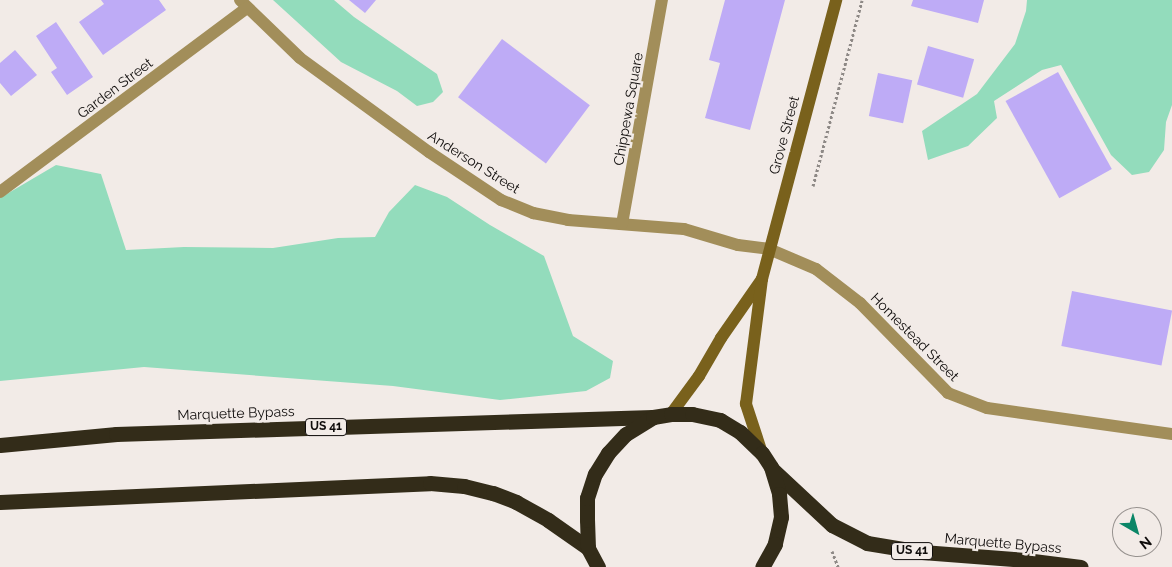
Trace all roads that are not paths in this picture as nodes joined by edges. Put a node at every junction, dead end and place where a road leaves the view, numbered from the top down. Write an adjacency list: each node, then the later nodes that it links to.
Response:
1 (662, 0): 5 (street, Chippewa Square)
2 (836, 0): 6 (main road, Grove Street)
3 (244, 4): 4 (street, Garden Street); 5 (street, Anderson Street)
4 (0, 192)
5 (622, 224): 6 (street, Anderson Street)
6 (769, 248): 7 (main road, Grove Street); 10 (street, Homestead Street)
7 (762, 279): 8 (main road, Grove Street); 12 (main road, Grove Street)
8 (671, 414): 9 (highway, US 41); 12 (highway, US 41)
9 (652, 417): 11 (highway, Marquette Bypass / US 41); 15 (highway)
10 (1172, 434)
11 (0, 445)
12 (762, 452): 13 (highway, US 41)
13 (771, 467): 17 (highway); 18 (highway, Marquette Bypass / US 41)
14 (0, 502): 15 (highway)
15 (588, 548): 16 (highway)
16 (595, 566)
17 (762, 567)
18 (1081, 567)

